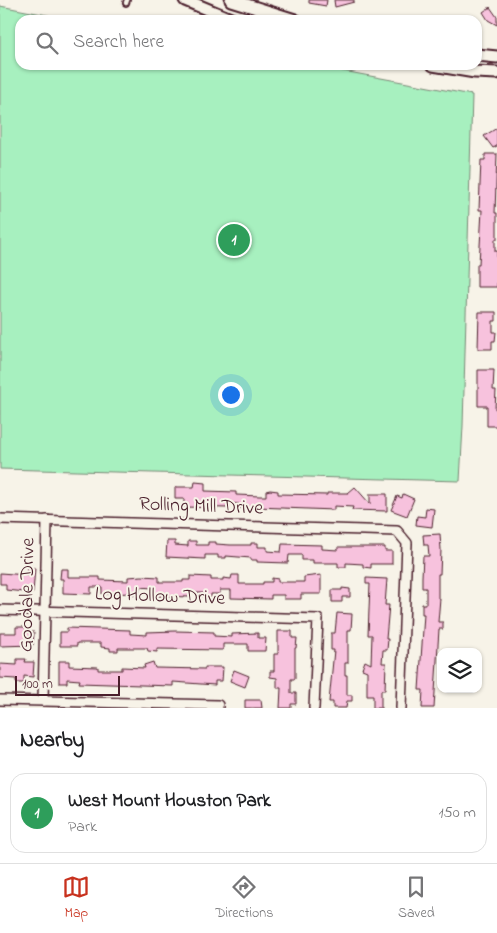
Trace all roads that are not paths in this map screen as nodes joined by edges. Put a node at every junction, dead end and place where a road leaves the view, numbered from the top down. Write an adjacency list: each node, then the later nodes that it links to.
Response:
1 (185, 0): 3 (main road)
2 (231, 0): 4 (main road)
3 (221, 15)
4 (279, 15)
5 (482, 55): 6 (main road)
6 (497, 57)
7 (463, 70): 8 (main road)
8 (497, 73)
9 (0, 519): 10 (street, Rolling Mill Drive)
10 (47, 520): 12 (street, Goodale Drive); 17 (street, Rolling Mill Drive)
11 (0, 610): 12 (street, Log Hollow Drive)
12 (45, 611): 14 (street, Goodale Drive); 16 (street, Log Hollow Drive)
13 (0, 700): 14 (street)
14 (43, 701): 15 (street)
15 (218, 707)
16 (314, 708)
17 (401, 708)

